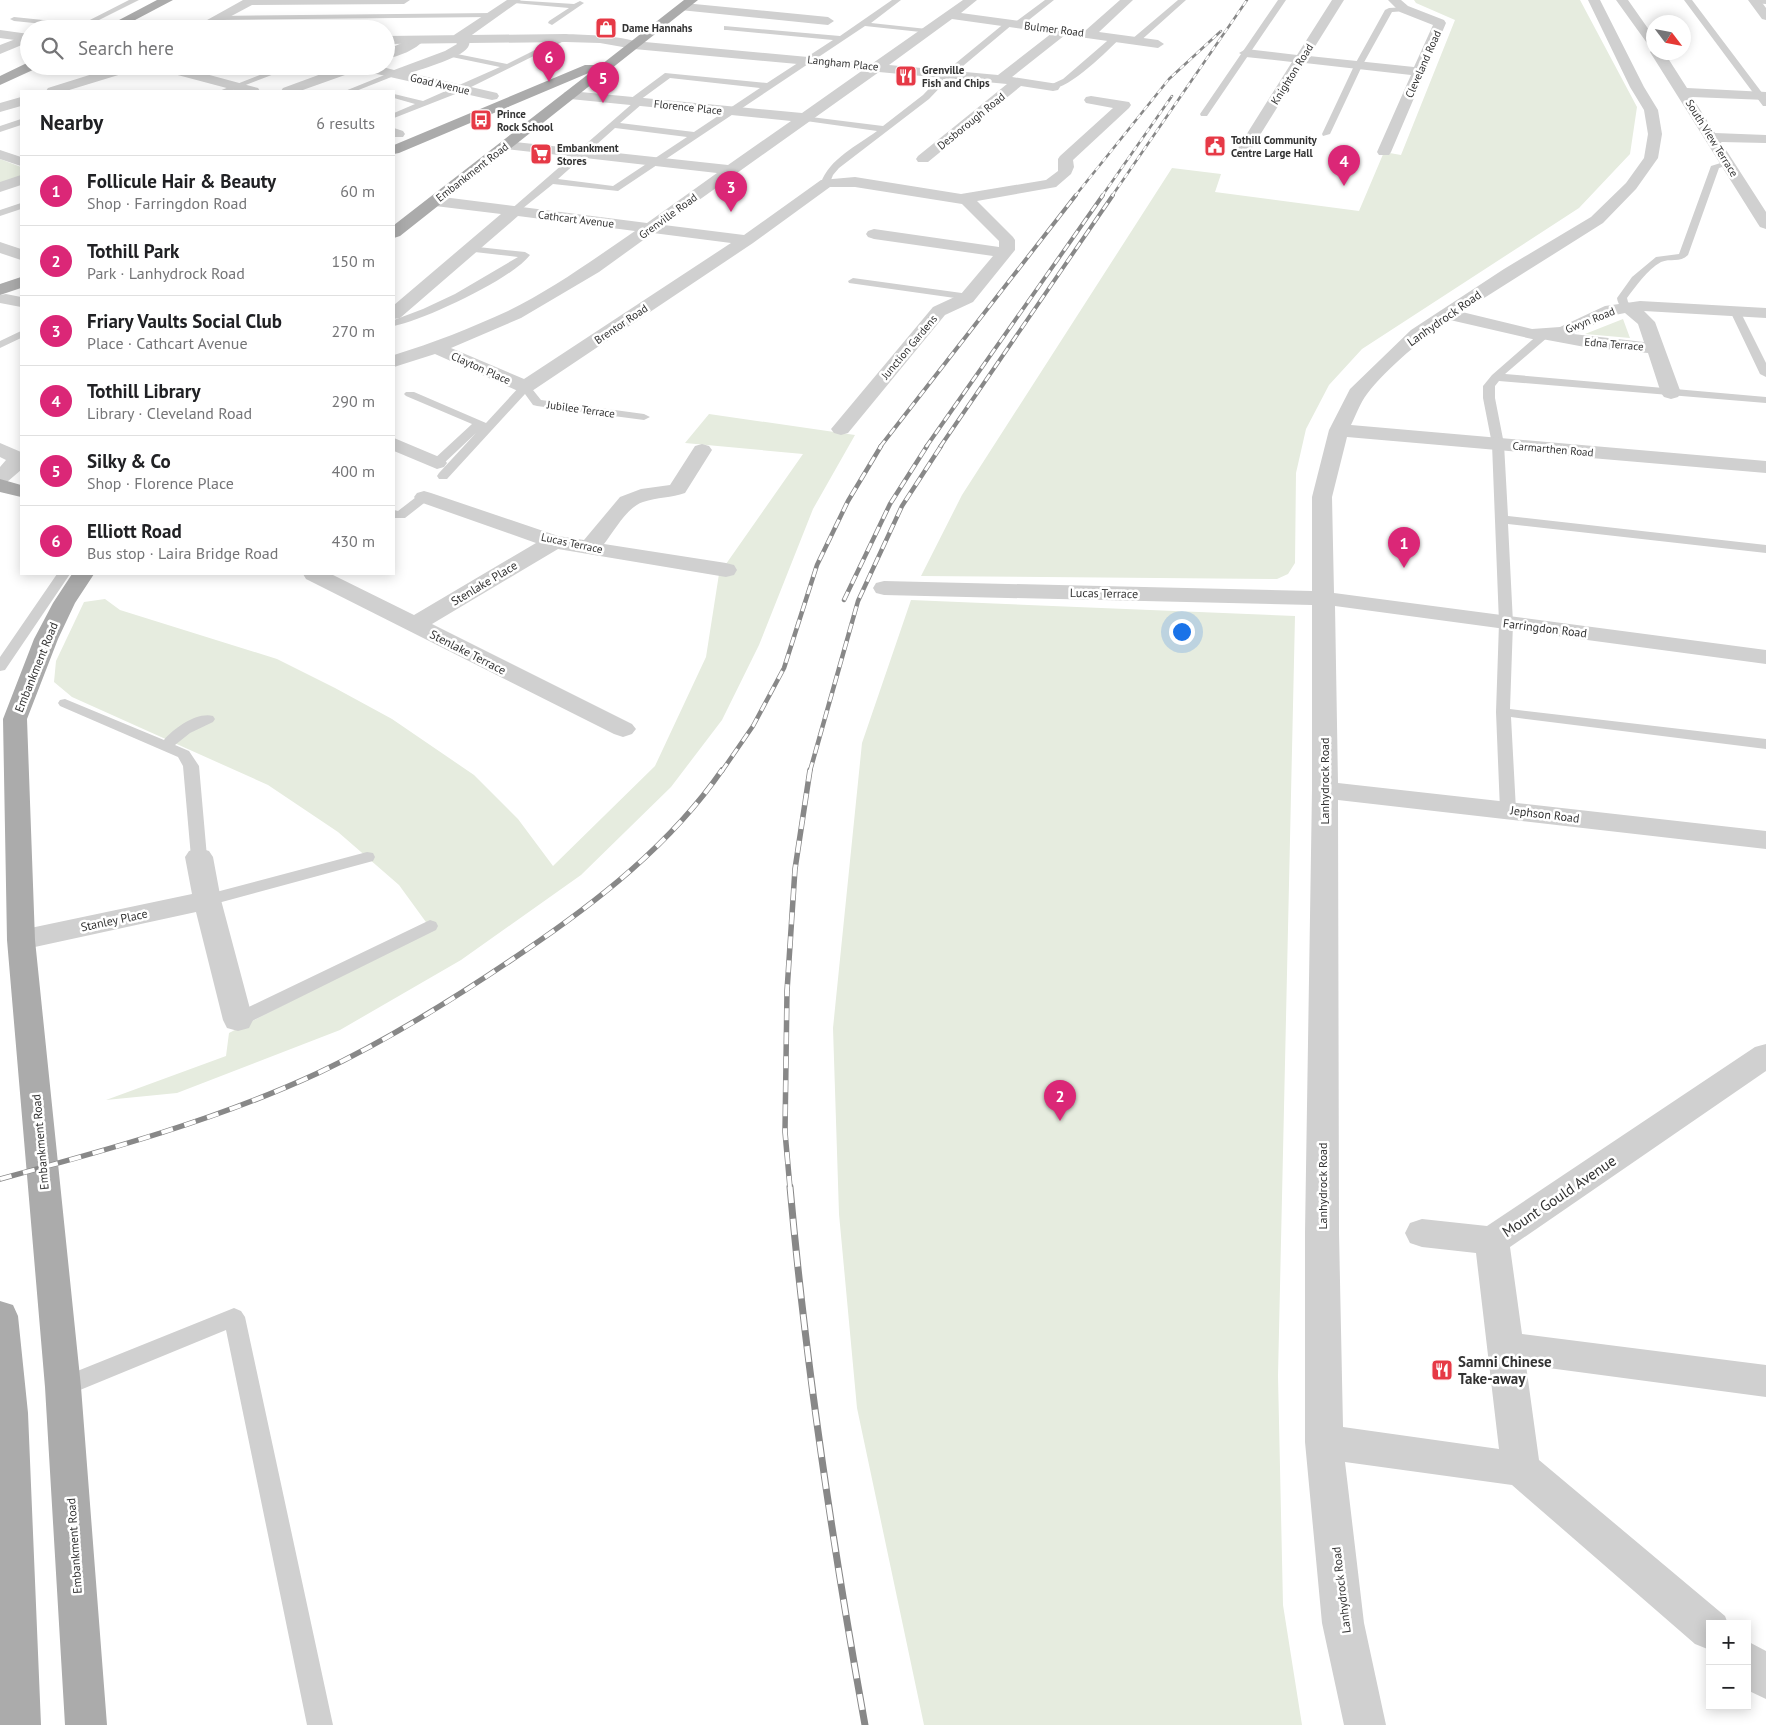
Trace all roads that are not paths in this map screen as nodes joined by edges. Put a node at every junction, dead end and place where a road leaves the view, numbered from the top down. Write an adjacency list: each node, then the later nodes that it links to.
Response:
1 (135, 0): 32 (lane)
2 (168, 0): 33 (main road)
3 (312, 0): 4 (street); 19 (street)
4 (380, 0): 5 (street)
5 (404, 0)
6 (514, 0): 22 (lane); 25 (street)
7 (584, 0): 22 (lane)
8 (897, 0): 37 (lane)
9 (971, 0): 26 (street, Grenville Road)
10 (1050, 0): 38 (lane)
11 (1127, 0): 43 (street)
12 (1182, 0): 53 (lane)
13 (1282, 0): 59 (lane)
14 (1338, 0): 63 (street, Knighton Road)
15 (1394, 0): 24 (street, Cleveland Road)
16 (1594, 0): 149 (street, Lanhydrock Road)
17 (1622, 0): 44 (street)
18 (1688, 0): 97 (lane)
19 (250, 1): 28 (street)
20 (1758, 1): 27 (street)
21 (684, 2): 30 (street); 54 (main road); 56 (main road, Embankment Road)
22 (576, 6): 36 (lane)
23 (822, 6): 30 (street)
24 (1404, 8): 66 (lane); 70 (street, Cleveland Road)
25 (490, 15): 28 (lane); 46 (street)
26 (950, 15): 38 (street, Bulmer Road); 41 (street, Grenville Road)
27 (1766, 16)
28 (217, 18): 34 (street)
29 (14, 19): 31 (lane)
30 (809, 19): 35 (street)
31 (24, 20)
32 (95, 20)
33 (127, 20)
34 (213, 20)
35 (828, 21)
36 (552, 23)
37 (864, 24): 41 (lane); 49 (lane)
38 (1013, 24): 40 (street, Bulmer Road); 72 (lane)
39 (727, 28): 49 (lane)
40 (1062, 31): 43 (street, Bulmer Road); 78 (street, Desborough Road)
41 (926, 32): 67 (street, Grenville Road)
42 (0, 34): 45 (street)
43 (1088, 34): 48 (street, Bulmer Road)
44 (1646, 35)
45 (20, 36)
46 (461, 38): 47 (street, Langham Place); 51 (street, Langham Place); 60 (street)
47 (566, 38): 54 (street, Langham Place); 65 (lane)
48 (1117, 38): 53 (street, Bulmer Road); 84 (lane)
49 (842, 39): 62 (lane)
50 (395, 40): 51 (street, Langham Place)
51 (418, 40): 58 (street)
52 (20, 41): 57 (street)
53 (1135, 41): 55 (street, Bulmer Road)
54 (618, 43): 56 (street, Langham Place); 69 (main road)
55 (1158, 44)
56 (634, 45): 61 (main road, Embankment Road); 62 (street, Langham Place)
57 (0, 50)
58 (395, 52)
59 (1246, 53): 63 (street); 105 (lane)
60 (450, 54): 65 (lane); 71 (street)
61 (615, 59): 69 (main road); 94 (main road, Embankment Road)
62 (811, 60): 67 (street, Langham Place); 81 (lane)
63 (1301, 60): 66 (street); 117 (street, Knighton Road)
64 (1662, 60): 93 (street, South View Terrace)
65 (507, 66): 85 (lane)
66 (1358, 66): 70 (street); 113 (lane)
67 (878, 67): 72 (street, Langham Place); 107 (street, Grenville Road)
68 (20, 71): 79 (main road)
69 (580, 71): 118 (main road)
70 (1419, 72): 119 (street, Cleveland Road)
71 (395, 74): 85 (street, Goad Avenue)
72 (948, 74): 78 (street, Langham Place); 111 (lane)
73 (104, 75): 86 (street)
74 (193, 75): 82 (street)
75 (268, 75): 82 (lane)
76 (332, 75): 89 (street)
77 (392, 75): 83 (lane)
78 (1001, 78): 80 (street, Langham Place)
79 (0, 81)
80 (1018, 82): 84 (street, Langham Place); 121 (street, Desborough Road)
81 (768, 86): 100 (lane); 104 (lane)
82 (237, 87): 87 (lane); 88 (street)
83 (360, 87): 90 (lane); 91 (lane)
84 (1053, 87)
85 (460, 89): 96 (street, Goad Avenue); 101 (lane)
86 (56, 90)
87 (226, 90)
88 (249, 90)
89 (291, 90)
90 (352, 90)
91 (371, 90)
92 (1137, 92): 102 (street)
93 (1683, 92): 97 (street); 114 (street, South View Terrace)
94 (570, 94): 100 (street, Florence Place); 116 (main road, Embankment Road)
95 (395, 96): 101 (lane)
96 (492, 96)
97 (1764, 98)
98 (1091, 100): 102 (street)
99 (20, 101): 103 (street)
100 (636, 101): 104 (street, Florence Place); 109 (lane)
101 (423, 104): 106 (lane)
102 (1124, 105): 129 (street)
103 (0, 108)
104 (731, 111): 107 (street, Florence Place); 112 (lane)
105 (1204, 114)
106 (395, 116)
107 (806, 118): 111 (lane); 124 (street, Grenville Road)
108 (20, 122): 110 (lane)
109 (613, 125): 112 (lane); 120 (lane)
110 (0, 129)
111 (884, 129): 127 (lane)
112 (695, 134): 122 (lane)
113 (1326, 134)
114 (1712, 137): 115 (street); 123 (street, South View Terrace)
115 (1766, 139)
116 (506, 145): 120 (street); 130 (main road, Embankment Road)
117 (1245, 148)
118 (395, 150)
119 (1384, 152)
120 (581, 153): 122 (street); 126 (lane)
121 (923, 159)
122 (656, 162): 124 (street); 126 (lane)
123 (1727, 164): 134 (street, South View Terrace); 145 (lane)
124 (730, 170): 135 (street, Grenville Road)
125 (20, 180): 128 (street)
126 (552, 181): 132 (lane)
127 (821, 186): 129 (street); 138 (street, Brentor Road)
128 (0, 187)
129 (965, 198): 140 (street)
130 (435, 202): 132 (street, Cathcart Avenue); 136 (main road, Embankment Road)
131 (20, 206): 133 (lane)
132 (514, 211): 135 (street, Cathcart Avenue); 139 (street)
133 (0, 213)
134 (1766, 224)
135 (650, 228): 138 (street, Cathcart Avenue); 154 (street, Grenville Road)
136 (395, 233)
137 (874, 234): 140 (street)
138 (747, 240): 159 (street, Brentor Road)
139 (469, 249): 147 (street); 150 (lane)
140 (1004, 253): 144 (street, Junction Gardens)
141 (852, 281): 144 (lane)
142 (20, 283): 143 (main road)
143 (9, 297)
144 (969, 297): 165 (street, Junction Gardens)
145 (1629, 308): 146 (street, Gwyn Road); 151 (street, Gwyn Road); 155 (street)
146 (1735, 311): 148 (street, Gwyn Road); 157 (lane)
147 (395, 313)
148 (1766, 313)
149 (1447, 314): 151 (street, Gwyn Road); 166 (street, Lanhydrock Road)
150 (395, 323)
151 (1544, 334): 155 (street, Edna Terrace); 158 (lane)
152 (20, 335): 153 (lane)
153 (0, 345)
154 (436, 348): 156 (street, Grenville Road); 159 (street, Clayton Place)
155 (1655, 348): 160 (street)
156 (395, 361)
157 (1766, 374)
158 (1496, 377): 160 (lane); 167 (lane)
159 (522, 386): 163 (lane, Jubilee Terrace); 164 (lane); 172 (lane, Brentor Road)
160 (1671, 393): 162 (lane)
161 (410, 394): 164 (lane)
162 (1766, 400)
163 (644, 417)
164 (480, 423): 172 (lane)
165 (841, 429)
166 (1339, 430): 167 (street, Carmarthen Road); 187 (street, Lanhydrock Road)
167 (1498, 444): 171 (street, Carmarthen Road); 178 (lane)
168 (395, 445): 172 (street)
169 (0, 449): 173 (street)
170 (702, 450): 180 (street)
171 (1766, 467)
172 (440, 469)
173 (0, 478)
174 (0, 485): 175 (main road)
175 (20, 490)
176 (424, 497): 177 (lane); 179 (street, Lucas Terrace)
177 (395, 514)
178 (1501, 519): 181 (lane); 188 (lane)
179 (554, 542): 180 (street, Lucas Terrace); 189 (street, Stenlake Place)
180 (589, 548): 182 (street, Lucas Terrace)
181 (1766, 549)
182 (726, 570)
183 (62, 575): 191 (lane, Embankment Road)
184 (82, 575): 193 (main road, Embankment Road)
185 (316, 575): 189 (street, Stenlake Terrace)
186 (884, 588): 187 (street, Lucas Terrace)
187 (1324, 598): 188 (street, Farringdon Road); 199 (street, Lanhydrock Road)
188 (1506, 623): 190 (street, Farringdon Road); 194 (lane)
189 (414, 625): 196 (street, Stenlake Terrace)
190 (1766, 657)
191 (0, 667)
192 (66, 703): 198 (lane)
193 (7, 710): 206 (main road, Embankment Road)
194 (1503, 712): 197 (lane); 200 (lane)
195 (208, 719): 198 (lane)
196 (623, 729)
197 (1766, 744)
198 (166, 746): 202 (lane)
199 (1325, 790): 200 (street, Jephson Road); 215 (street, Lanhydrock Road)
200 (1508, 810): 201 (street, Jephson Road)
201 (1766, 840)
202 (199, 857): 204 (street)
203 (367, 857): 204 (lane)
204 (207, 900): 206 (street, Stanley Place); 207 (street)
205 (430, 926): 207 (lane)
206 (21, 940): 214 (main road, Embankment Road)
207 (238, 1020)
208 (1766, 1056): 210 (street, Mount Gould Avenue)
209 (1422, 1233): 210 (street)
210 (1492, 1241): 212 (street, Mount Gould Avenue)
211 (0, 1316): 220 (main road)
212 (1506, 1347): 213 (street); 216 (street, Mount Gould Avenue)
213 (1766, 1381)
214 (63, 1387): 221 (main road, Embankment Road); 222 (lane)
215 (1324, 1442): 216 (street); 223 (street, Lanhydrock Road)
216 (1521, 1469): 217 (street)
217 (1706, 1627)
218 (1751, 1665): 219 (street)
219 (1766, 1678)
220 (20, 1725)
221 (86, 1725)
222 (320, 1725)
223 (1365, 1725)

